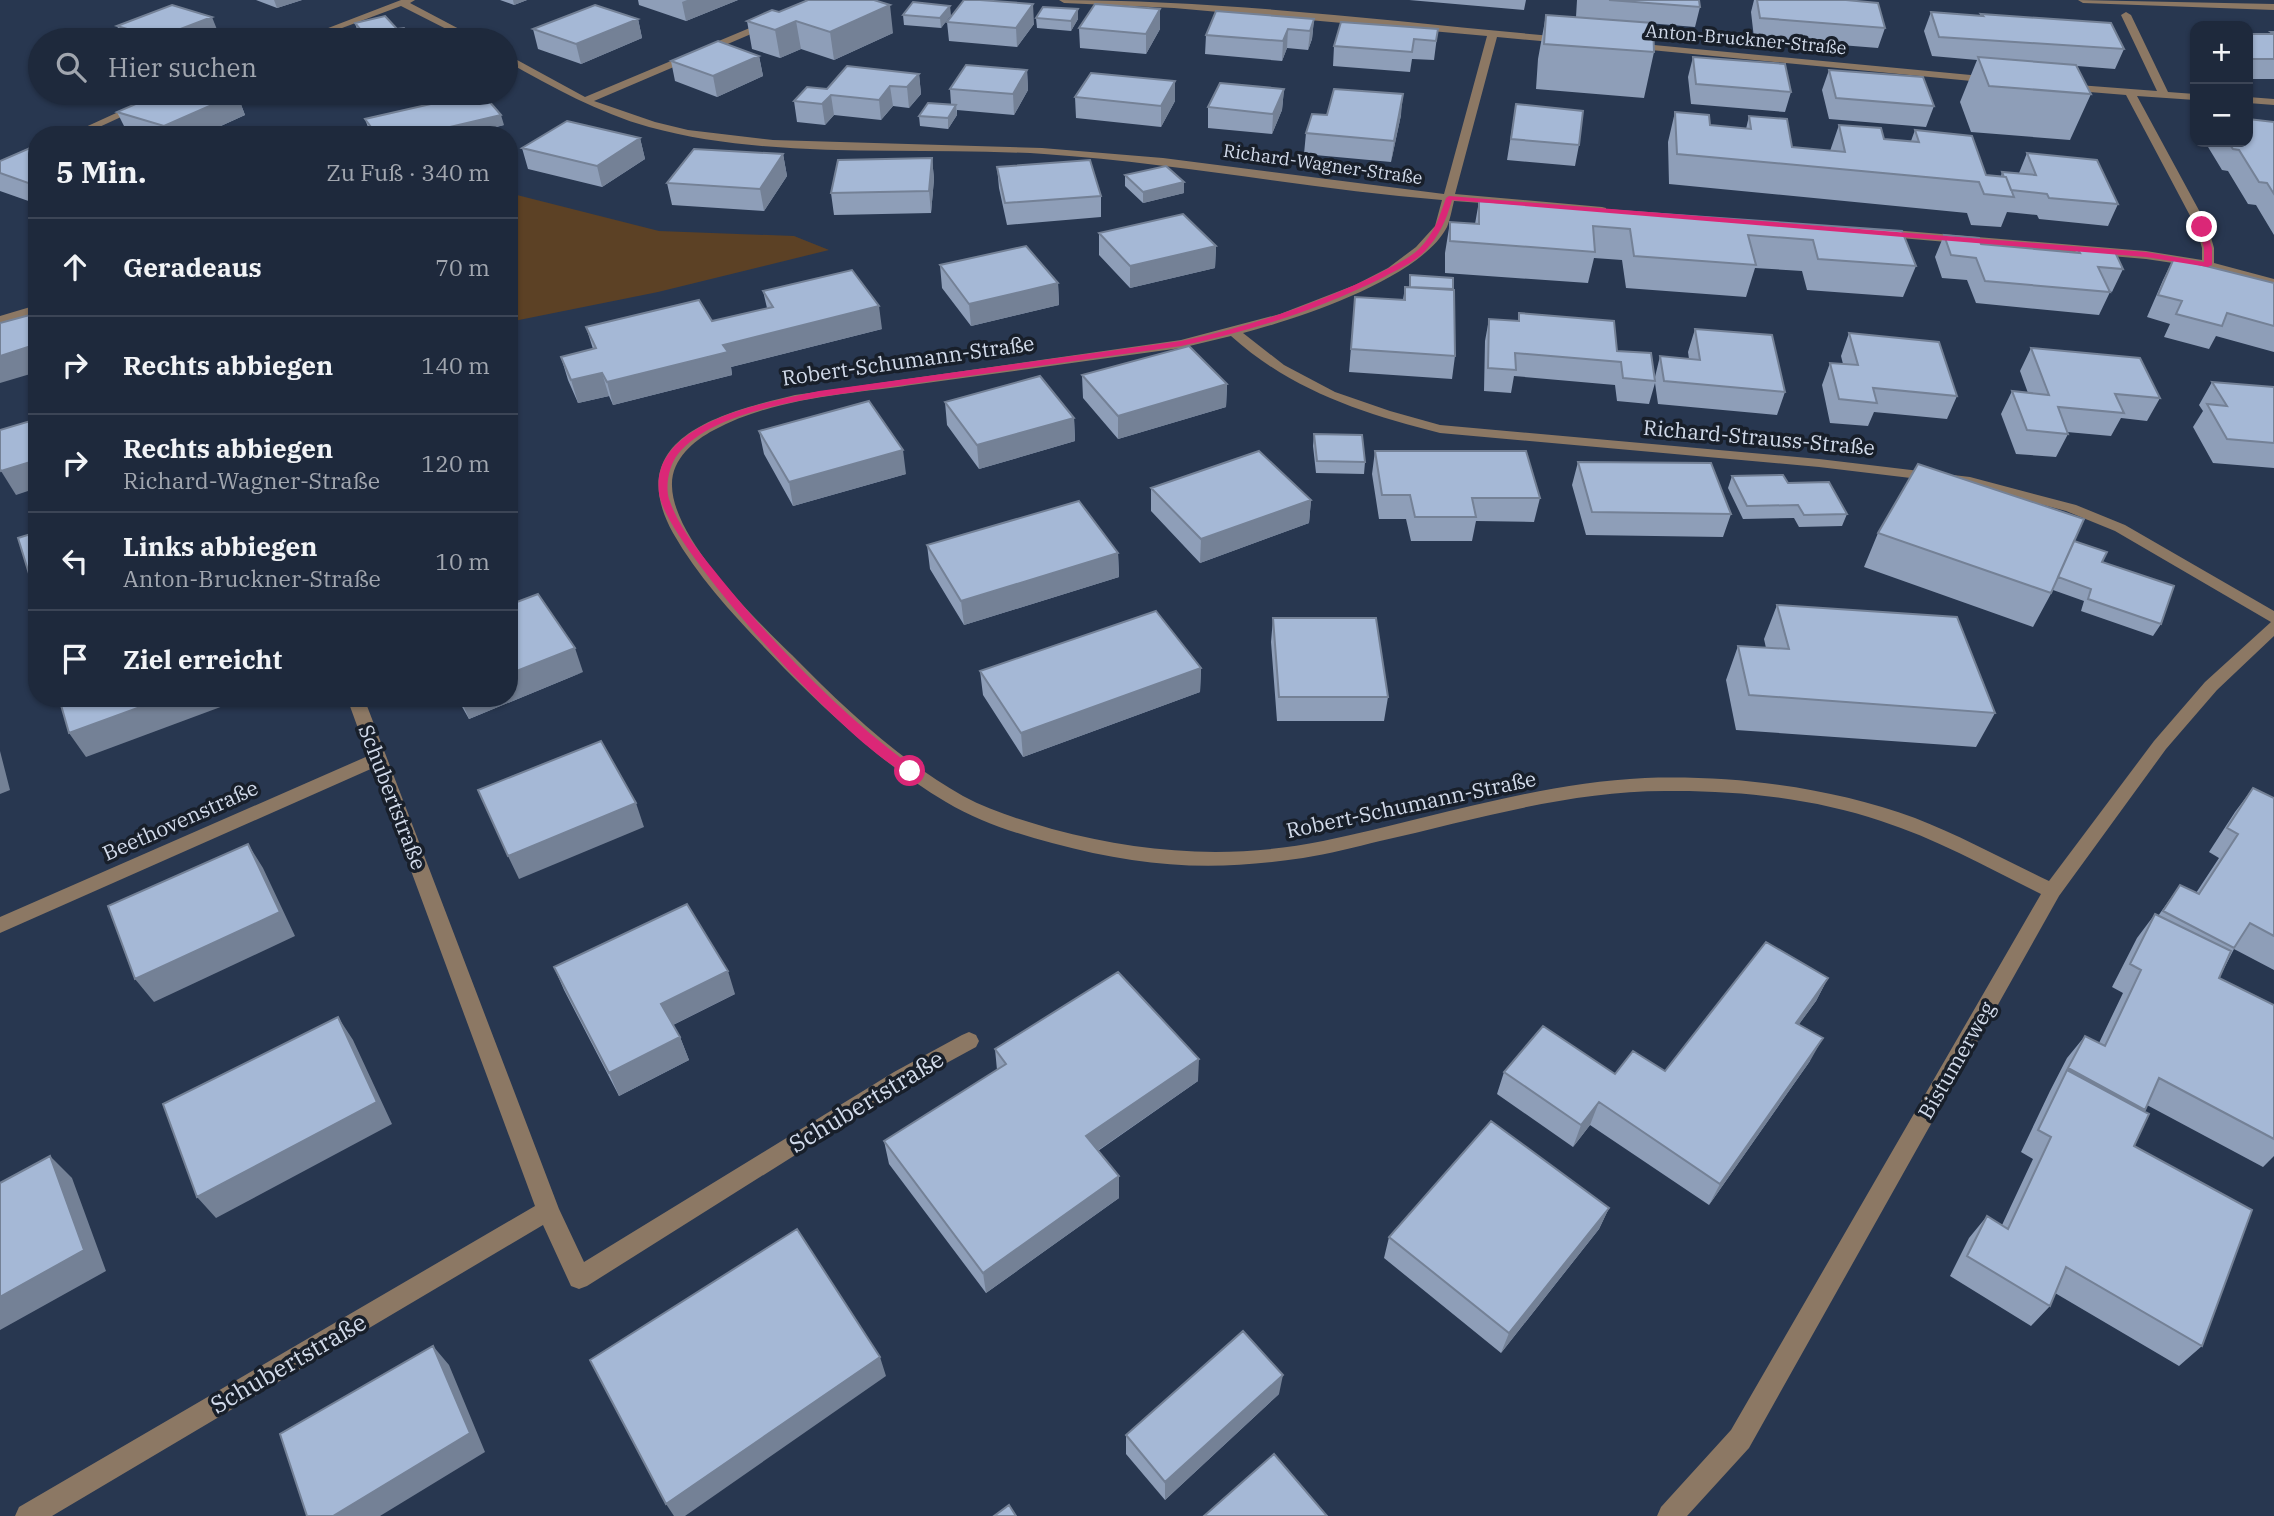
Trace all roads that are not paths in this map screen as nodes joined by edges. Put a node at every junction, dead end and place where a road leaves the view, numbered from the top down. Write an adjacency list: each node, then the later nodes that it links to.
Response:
1 (1065, 0): 9 (street)
2 (2083, 0): 4 (street)
3 (406, 1): 7 (street); 8 (street)
4 (2274, 8)
5 (2126, 15): 16 (street)
6 (784, 17): 19 (street)
7 (334, 28)
8 (454, 28)
9 (1493, 33): 10 (street); 23 (street, Robert-Schumann-Straße)
10 (1578, 41)
11 (1619, 45): 13 (street, Anton-Bruckner-Straße)
12 (518, 64): 19 (street, Richard-Wagner-Straße)
13 (2006, 81)
14 (2047, 85): 15 (street)
15 (2130, 93): 16 (street); 26 (street)
16 (2164, 95): 17 (street)
17 (2190, 97)
18 (2253, 100): 20 (street)
19 (585, 101): 23 (street, Richard-Wagner-Straße)
20 (2274, 102)
21 (141, 105): 22 (street)
22 (93, 126)
23 (1449, 198): 24 (street, Richard-Wagner-Straße); 30 (street, Robert-Schumann-Straße)
24 (1616, 212)
25 (1867, 232): 26 (street)
26 (2208, 265): 27 (street)
27 (2274, 283)
28 (28, 312): 29 (street)
29 (0, 320)
30 (1234, 332): 31 (street, Richard-Strauss-Straße); 35 (street, Robert-Schumann-Straße)
31 (2274, 618)
32 (2274, 627): 35 (street, Bistumerweg)
33 (359, 707): 34 (street, Schubertstraße)
34 (379, 758): 36 (street, Beethovenstraße); 38 (street, Schubertstraße)
35 (2052, 891): 40 (street, Bistumerweg)
36 (0, 925)
37 (969, 1041): 38 (street, Schubertstraße)
38 (548, 1210): 39 (street, Schubertstraße)
39 (28, 1516)
40 (1670, 1516)

